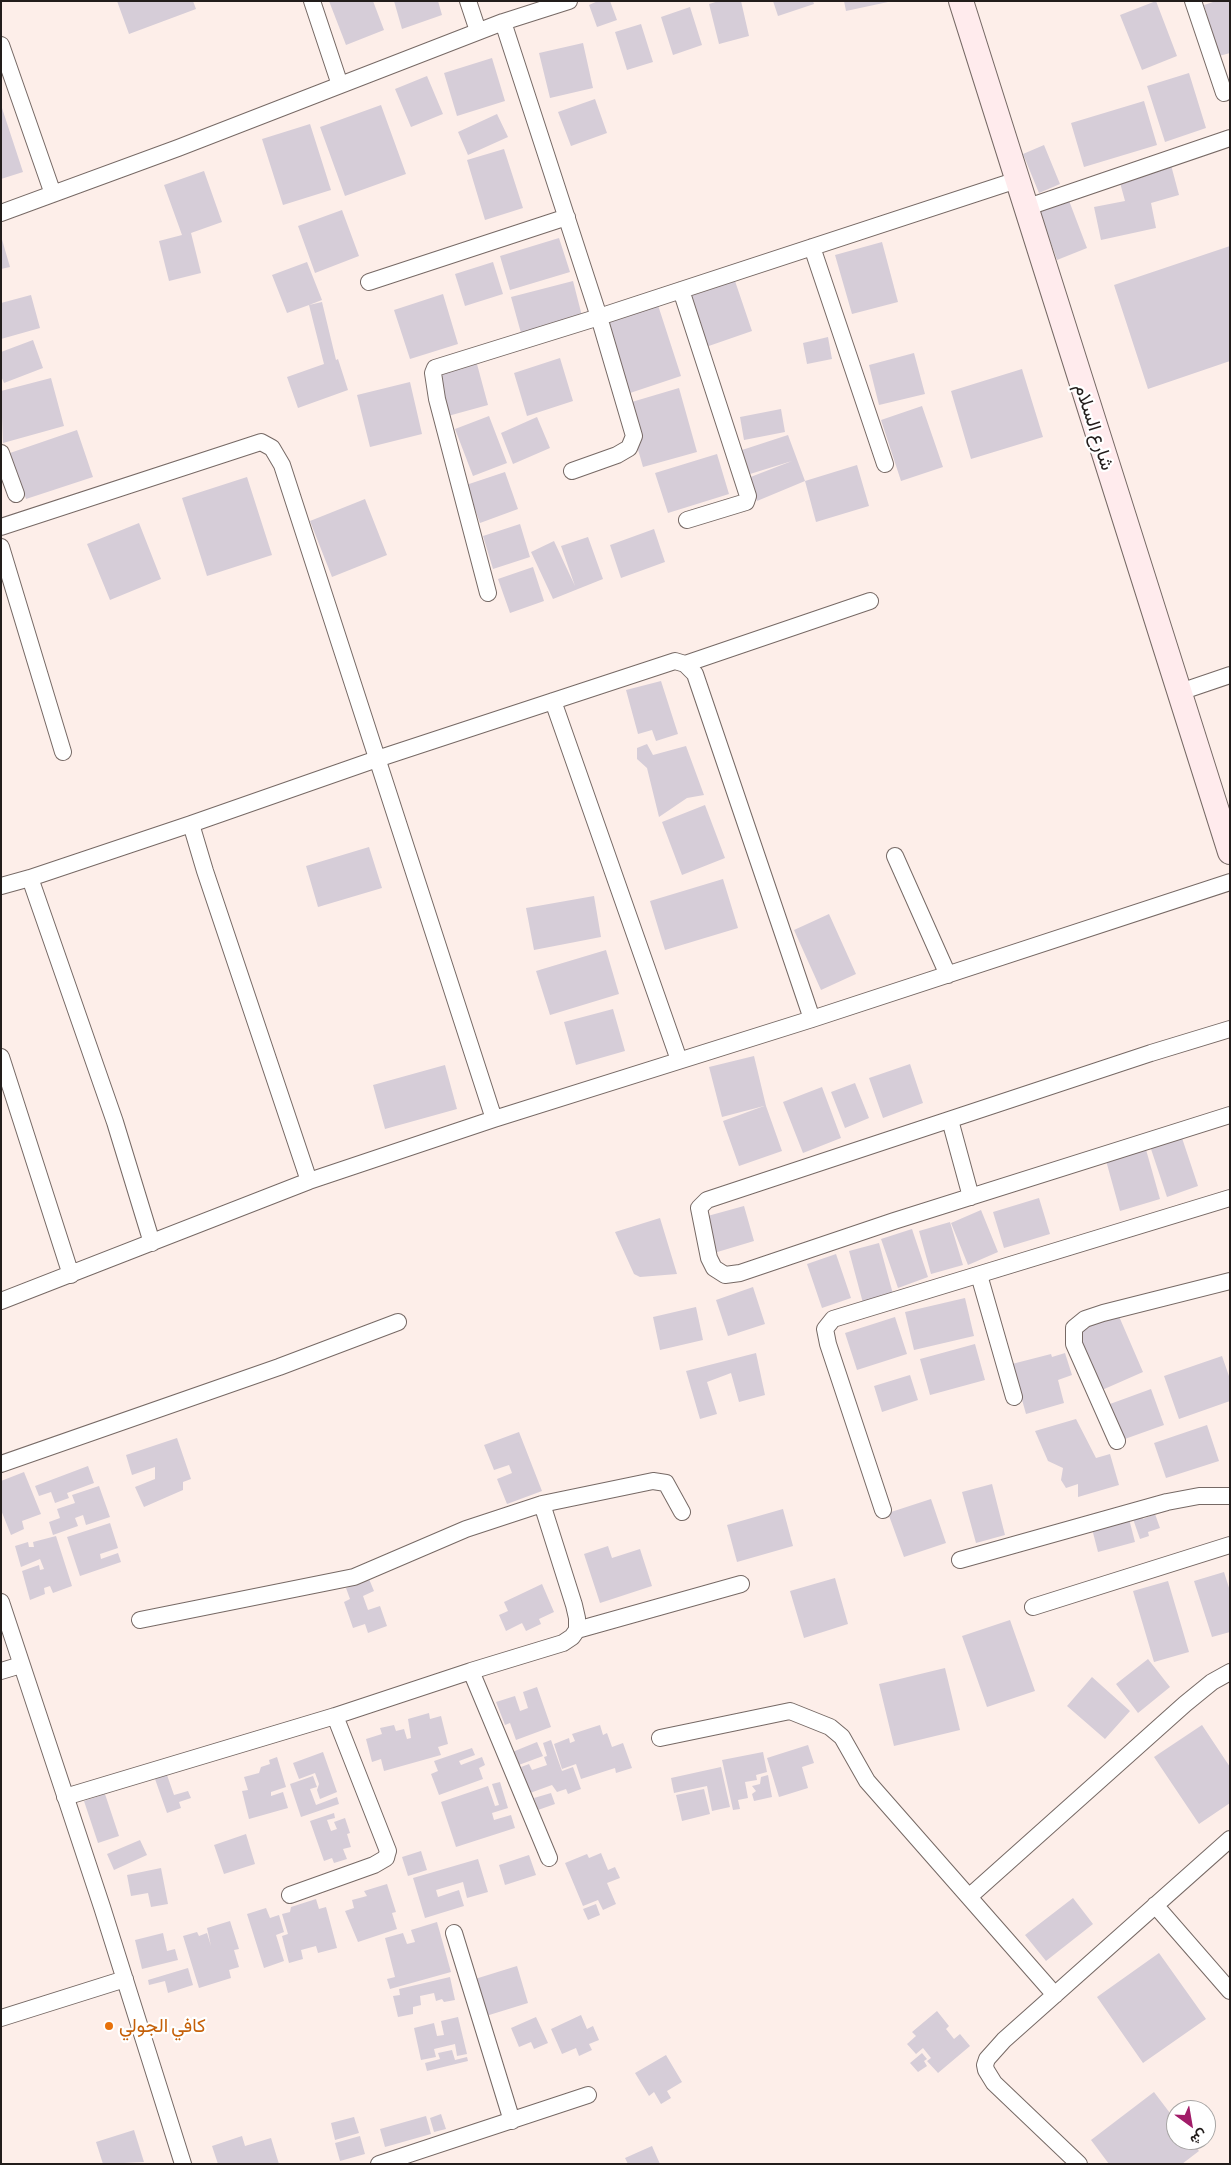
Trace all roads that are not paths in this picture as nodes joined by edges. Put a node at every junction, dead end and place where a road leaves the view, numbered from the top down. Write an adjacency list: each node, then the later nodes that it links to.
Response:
1 (312, 1): 9 (street)
2 (468, 1): 7 (street)
3 (569, 1): 6 (street)
4 (961, 1): 12 (main road, شارع السلام)
5 (1193, 1): 10 (street)
6 (503, 22): 7 (street); 16 (street)
7 (478, 31): 9 (street)
8 (1, 45): 13 (street)
9 (340, 85): 13 (street)
10 (1224, 93)
11 (1230, 138): 14 (street)
12 (1017, 180): 14 (main road, شارع السلام); 17 (street)
13 (53, 194): 15 (street)
14 (1025, 208): 32 (main road, شارع السلام)
15 (1, 213)
16 (567, 217): 18 (street); 20 (street)
17 (812, 247): 19 (street); 22 (street)
18 (369, 282)
19 (681, 290): 20 (street); 25 (street)
20 (599, 317): 23 (street); 28 (street)
21 (1, 453): 24 (street)
22 (885, 464)
23 (572, 471)
24 (16, 494)
25 (687, 520)
26 (1, 527): 35 (street)
27 (1, 547): 34 (street)
28 (488, 593)
29 (870, 602): 30 (street)
30 (685, 664): 33 (street); 43 (street)
31 (1230, 675): 32 (street)
32 (1180, 692): 37 (main road, شارع السلام)
33 (553, 701): 35 (street); 46 (street)
34 (63, 752)
35 (377, 758): 36 (street); 48 (street)
36 (191, 824): 39 (street); 50 (street)
37 (1230, 852)
38 (895, 856): 42 (street)
39 (30, 878): 41 (street); 53 (street)
40 (1230, 882): 42 (street)
41 (1, 886)
42 (948, 975): 43 (street)
43 (812, 1019): 46 (street)
44 (1230, 1029): 49 (street)
45 (1, 1057): 54 (street)
46 (680, 1060): 48 (street)
47 (1230, 1115): 51 (street)
48 (494, 1119): 50 (street)
49 (950, 1120): 51 (street); 51 (street)
50 (309, 1181): 53 (street)
51 (972, 1196)
52 (1230, 1198): 55 (street)
53 (152, 1244): 54 (street)
54 (71, 1275): 57 (street)
55 (979, 1275): 59 (street); 64 (street)
56 (1230, 1282): 60 (street)
57 (1, 1301)
58 (398, 1322): 61 (street)
59 (1014, 1397)
60 (1117, 1441)
61 (1, 1464)
62 (1230, 1496): 67 (street)
63 (542, 1504): 65 (street); 71 (street); 72 (street)
64 (883, 1510)
65 (682, 1512)
66 (1230, 1545): 70 (street)
67 (960, 1560)
68 (740, 1584): 72 (street)
69 (1, 1602): 73 (street)
70 (1033, 1607)
71 (140, 1620)
72 (577, 1630): 75 (street)
73 (21, 1665): 74 (street); 79 (street)
74 (1, 1671)
75 (471, 1671): 77 (street); 81 (street)
76 (1230, 1672): 83 (street)
77 (335, 1716): 79 (street); 82 (street)
78 (660, 1738): 83 (street)
79 (65, 1796): 86 (street)
80 (1230, 1839): 84 (street)
81 (549, 1858)
82 (290, 1895)
83 (970, 1896): 88 (street)
84 (1155, 1906): 87 (street); 88 (street)
85 (454, 1933): 91 (street)
86 (125, 1979): 89 (street); 92 (street)
87 (1230, 1991)
88 (1055, 1994): 94 (street)
89 (1, 2018)
90 (588, 2095): 91 (street)
91 (512, 2121): 93 (street)
92 (183, 2164)
93 (379, 2164)
94 (1079, 2164)

